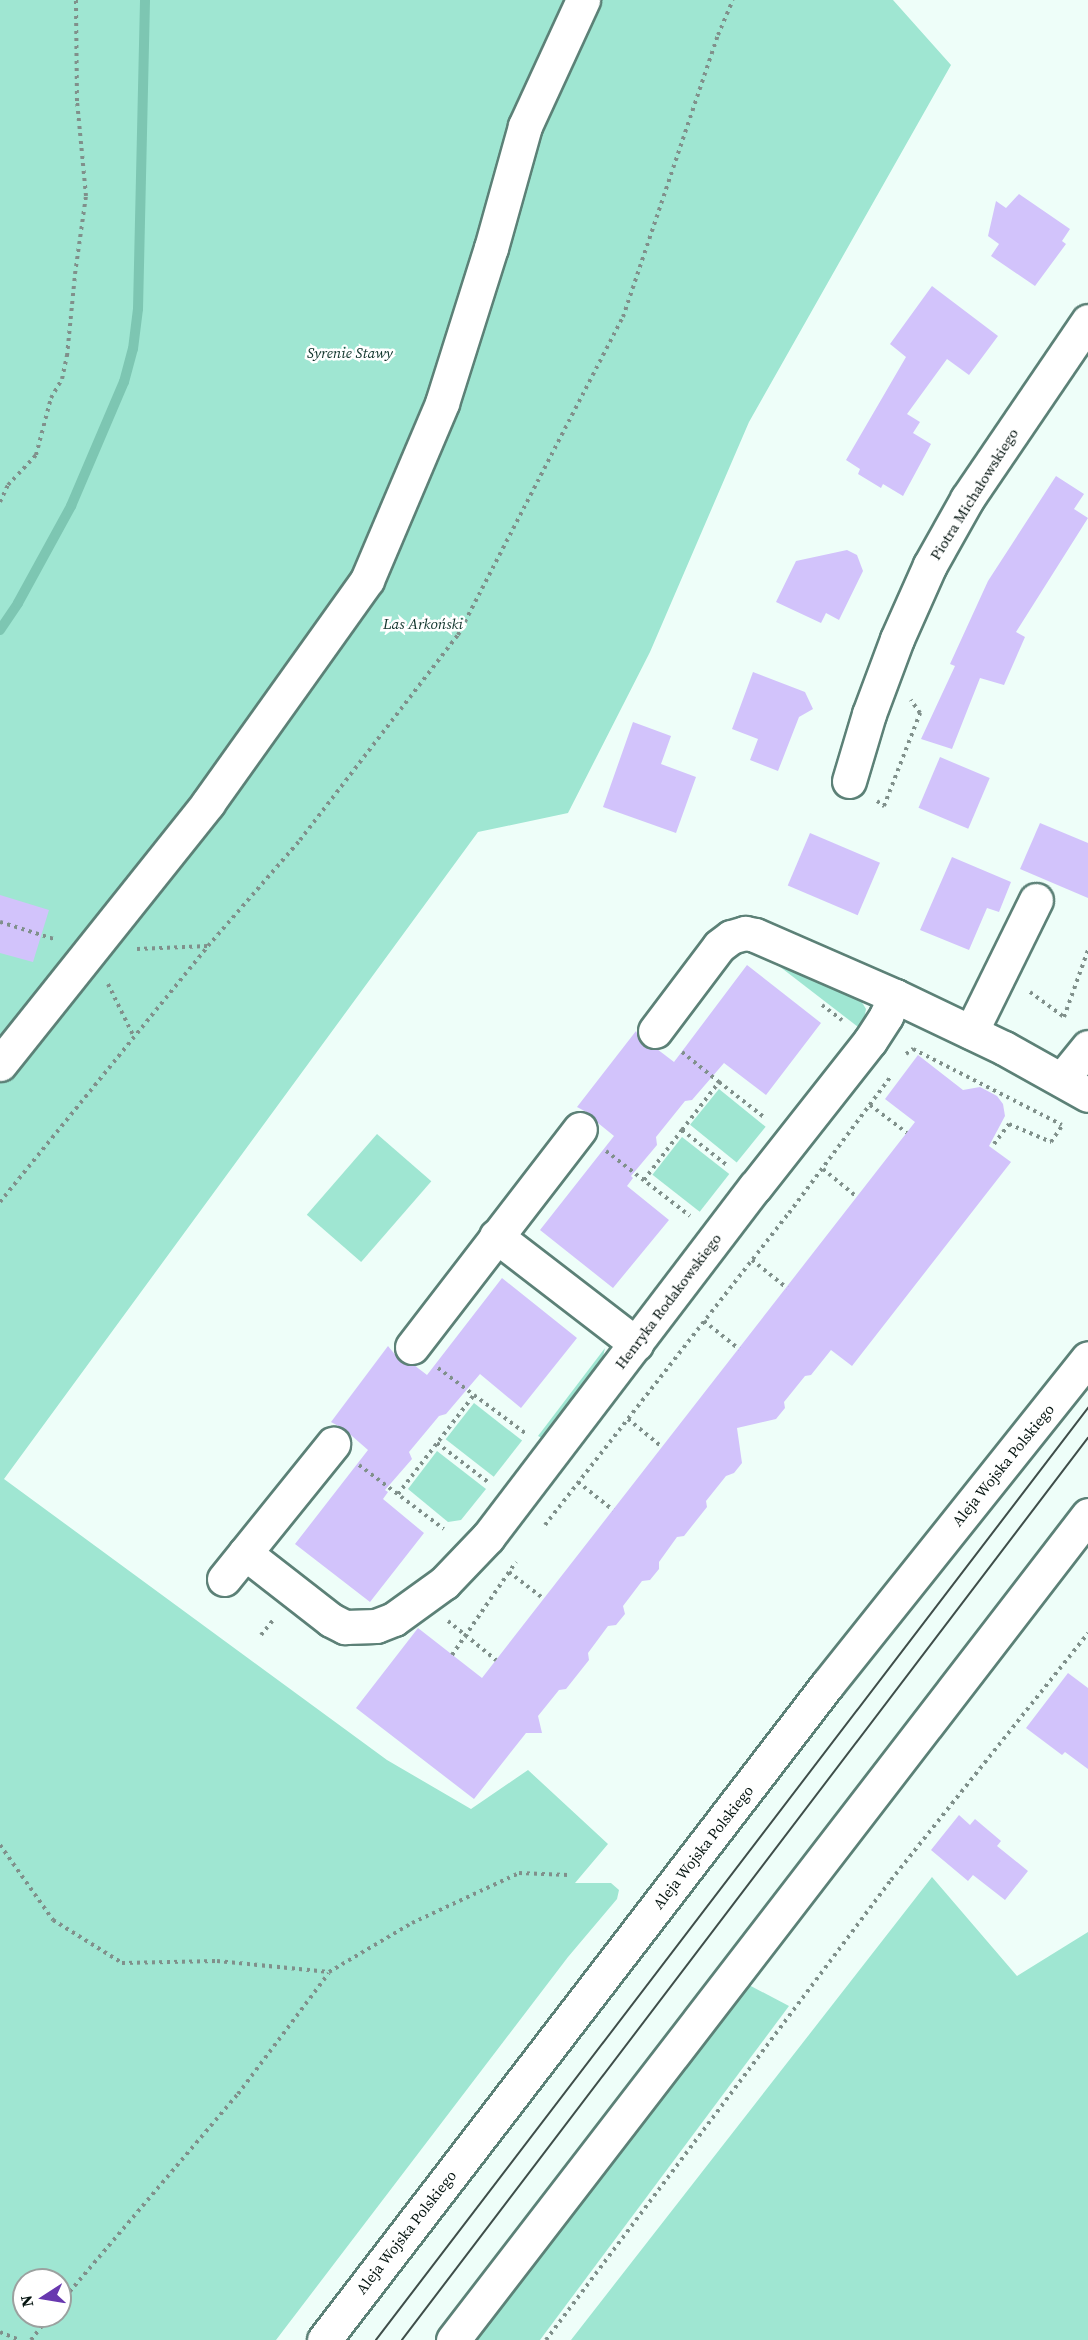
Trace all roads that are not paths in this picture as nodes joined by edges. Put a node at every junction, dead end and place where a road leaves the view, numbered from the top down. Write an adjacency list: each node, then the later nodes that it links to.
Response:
1 (583, 0): 9 (street)
2 (1088, 321): 3 (street, Piotra Michałowskiego)
3 (849, 781)
4 (1036, 900): 6 (street)
5 (895, 996): 6 (street); 7 (street); 13 (street, Henryka Rodakowskiego)
6 (971, 1032): 10 (street)
7 (668, 1041)
8 (1088, 1047): 10 (street)
9 (0, 1064)
10 (1079, 1089)
11 (580, 1130): 12 (street)
12 (496, 1236): 13 (street); 14 (street)
13 (636, 1344): 18 (street, Henryka Rodakowskiego)
14 (412, 1347)
15 (1088, 1358): 20 (street, Aleja Wojska Polskiego)
16 (345, 1453): 18 (street)
17 (1088, 1515): 21 (street)
18 (245, 1553): 19 (street)
19 (224, 1579)
20 (324, 2340)
21 (453, 2340)

